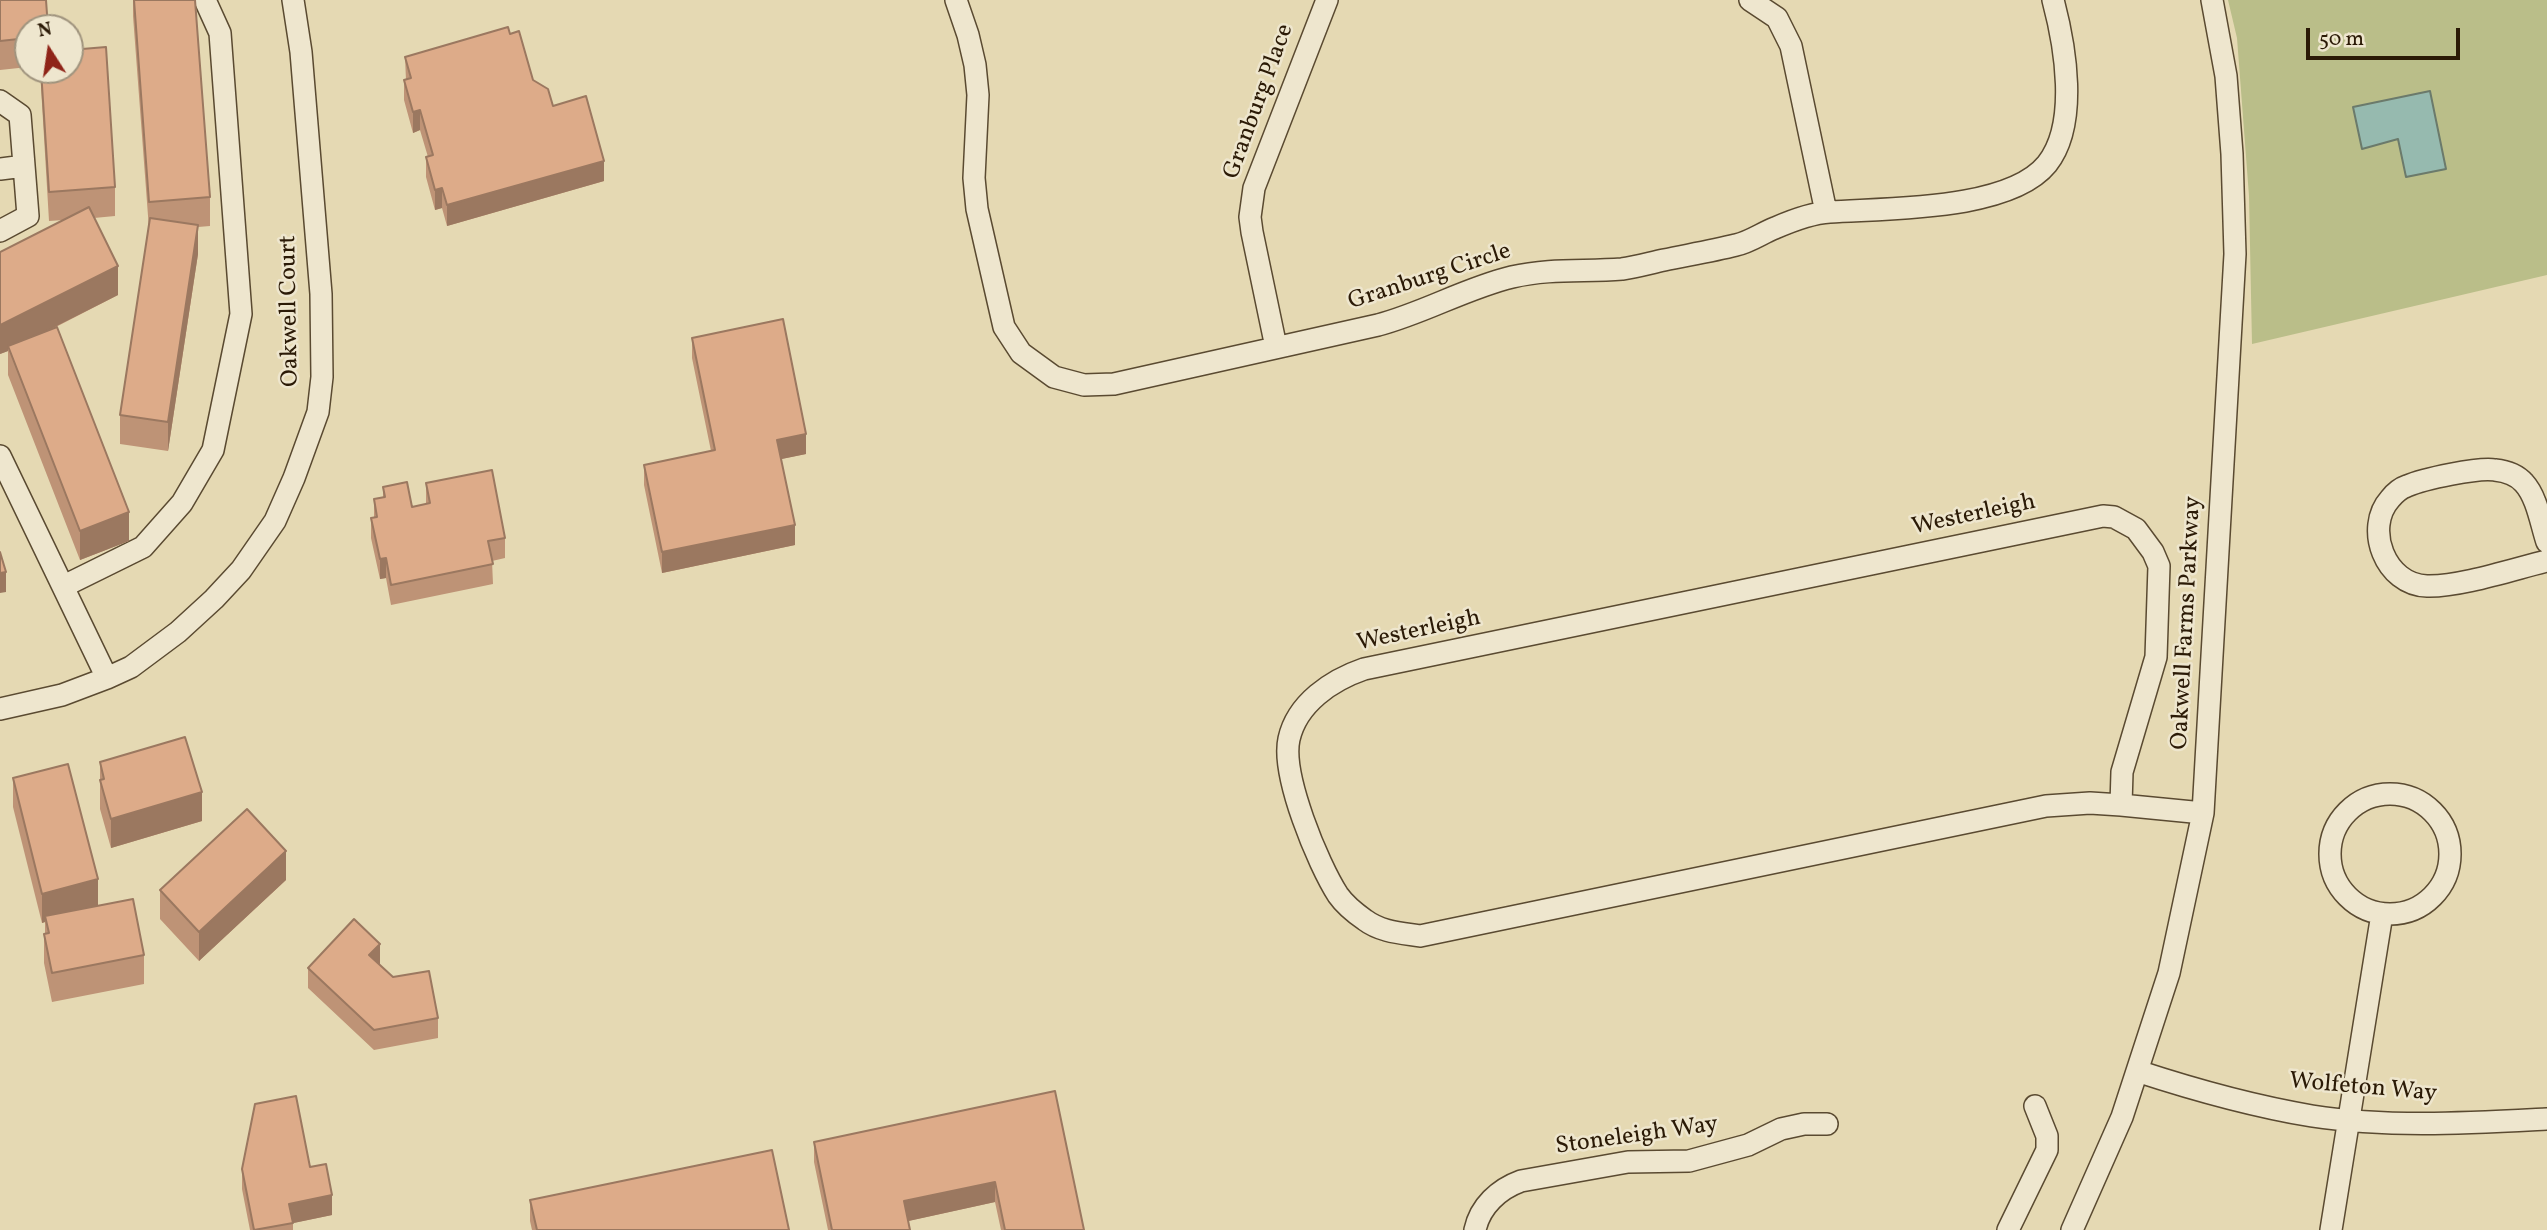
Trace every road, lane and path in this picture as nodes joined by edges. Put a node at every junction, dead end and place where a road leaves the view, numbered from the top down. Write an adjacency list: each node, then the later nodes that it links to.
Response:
1 (205, 0): 17 (street)
2 (293, 0): 18 (street, Oakwell Court)
3 (956, 0): 13 (street, Granburg Circle)
4 (1327, 0): 13 (street, Granburg Place)
5 (1750, 0): 11 (street)
6 (2053, 0): 11 (street, Granburg Circle)
7 (2212, 0): 21 (street, Oakwell Farms Parkway)
8 (0, 101): 9 (street)
9 (24, 166): 10 (street); 12 (street)
10 (0, 169)
11 (1826, 212): 13 (street, Granburg Circle)
12 (0, 231)
13 (1276, 347)
14 (0, 456): 17 (street)
15 (2547, 542): 16 (street)
16 (2547, 561)
17 (64, 586): 18 (street)
18 (107, 678): 19 (street, Oakwell Court)
19 (0, 709)
20 (2121, 805): 20 (street, Westerleigh); 21 (street, Westerleigh)
21 (2203, 813): 23 (street, Oakwell Farms Parkway)
22 (2382, 914): 22 (street); 25 (street)
23 (2137, 1071): 25 (street, Wolfeton Way); 30 (street, Oakwell Farms Parkway)
24 (2035, 1106): 29 (street)
25 (2348, 1119): 26 (street, Wolfeton Way); 31 (street)
26 (2547, 1119)
27 (1826, 1124): 28 (street, Stoneleigh Way)
28 (1475, 1230)
29 (2008, 1230)
30 (2072, 1230)
31 (2332, 1230)

